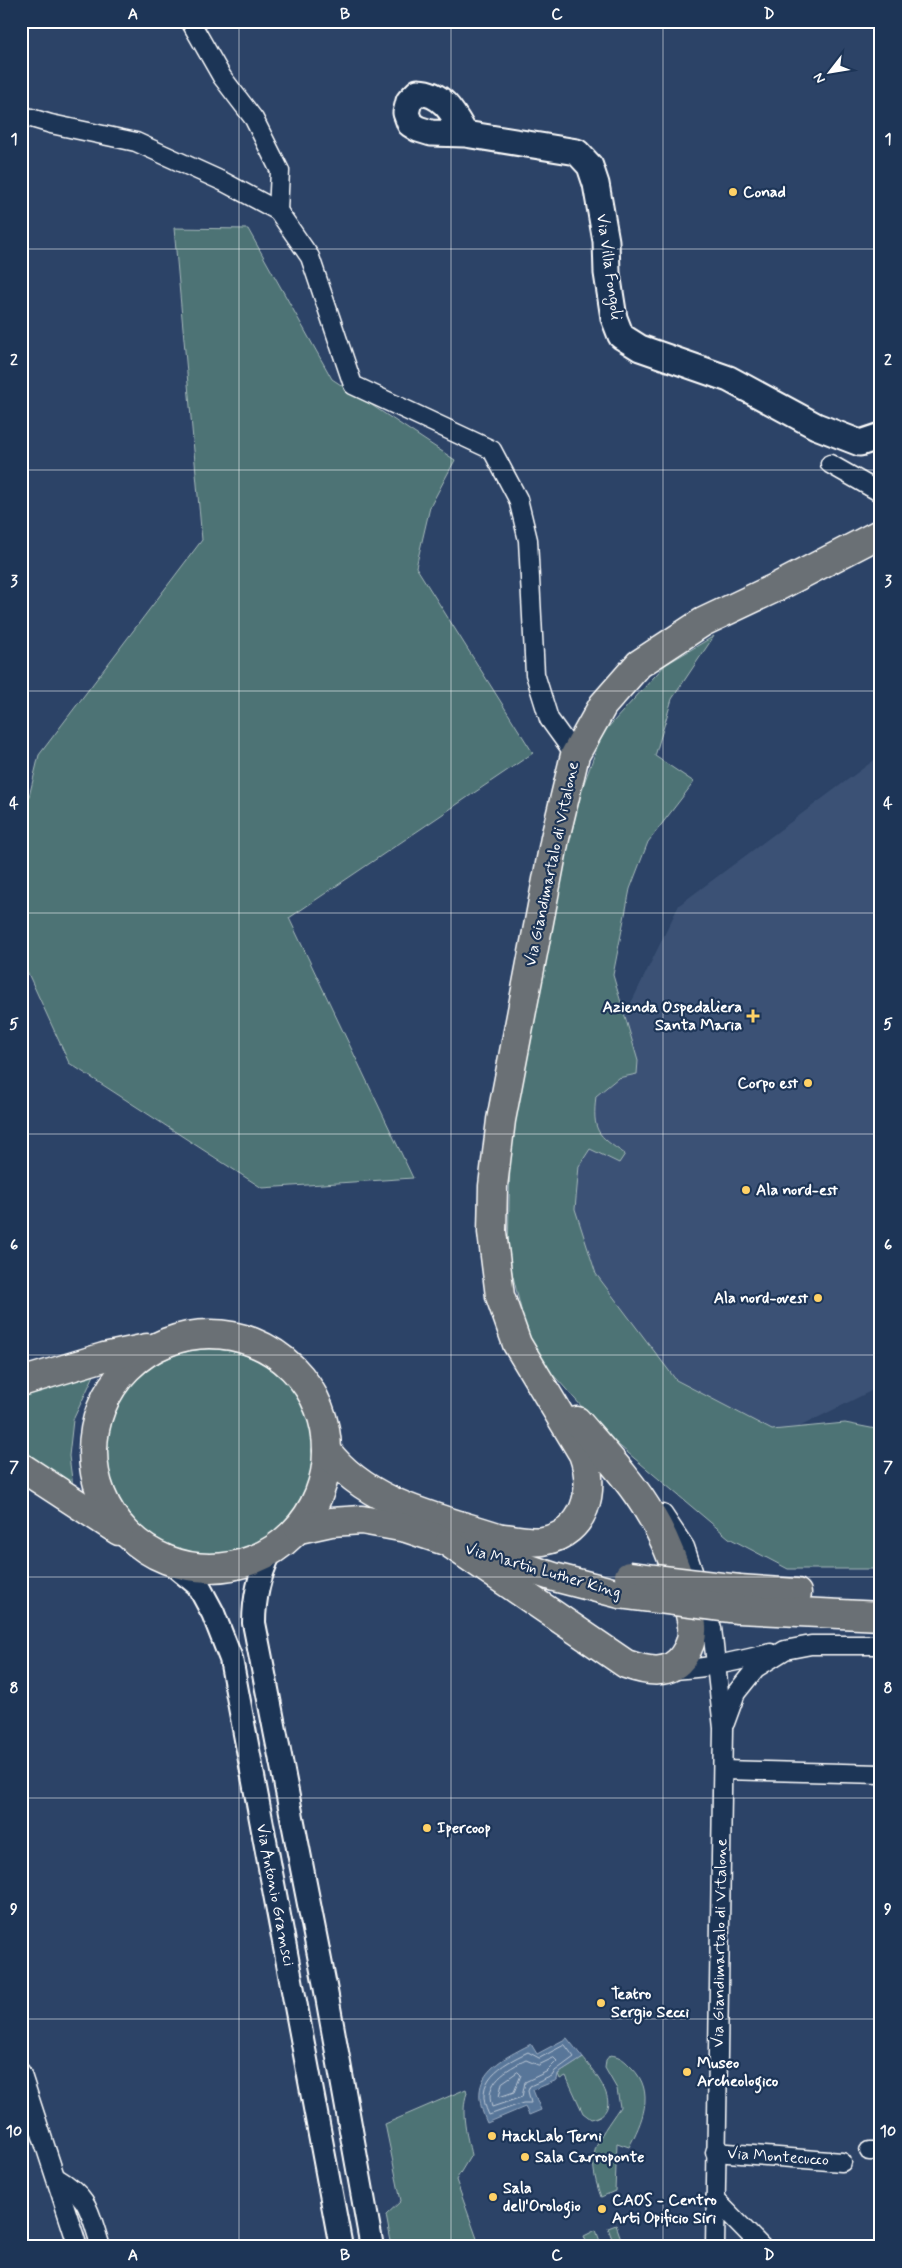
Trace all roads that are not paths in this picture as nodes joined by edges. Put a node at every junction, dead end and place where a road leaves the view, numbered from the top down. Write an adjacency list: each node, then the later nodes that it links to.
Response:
1 (190, 21): 4 (street)
2 (21, 115): 4 (street)
3 (465, 134): 5 (main road, Via Villa Fongoli)
4 (278, 211): 9 (street)
5 (881, 436)
6 (830, 464): 7 (street)
7 (881, 493)
8 (881, 532): 9 (main road, Via Giandimartalo di Vitalone)
9 (575, 755): 10 (main road, Via Giandimartalo di Vitalone)
10 (500, 1296): 14 (main road); 17 (main road)
11 (156, 1346): 12 (main road); 13 (main road); 18 (main road)
12 (21, 1382)
13 (327, 1451): 16 (main road); 17 (main road, Via Martin Luther King)
14 (607, 1456): 28 (street, Via Giandimartalo di Vitalone); 29 (main road)
15 (21, 1467): 18 (main road)
16 (299, 1529): 19 (main road, Via Martin Luther King); 20 (main road)
17 (503, 1538): 22 (main road, Via Martin Luther King)
18 (133, 1541): 21 (main road)
19 (449, 1543): 22 (main road, Via Martin Luther King); 29 (main road)
20 (270, 1553): 21 (main road); 41 (street, Via Antonio Gramsci)
21 (170, 1562): 40 (street, Via Antonio Gramsci)
22 (621, 1585): 24 (main road, Via Martin Luther King, bridge)
23 (881, 1597): 24 (main road, Via Martin Luther King)
24 (738, 1599): 25 (main road, Via Martin Luther King)
25 (881, 1616)
26 (881, 1645): 27 (street, Via Giandimartalo di Vitalone)
27 (784, 1650): 28 (street, Via Giandimartalo di Vitalone); 30 (street, Via Giandimartalo di Vitalone)
28 (717, 1666): 29 (street, Via Giandimartalo di Vitalone); 30 (street, Via Giandimartalo di Vitalone)
29 (666, 1670)
30 (723, 1728): 31 (street, Via Giandimartalo di Vitalone)
31 (722, 1770): 32 (street); 34 (street, Via Giandimartalo di Vitalone)
32 (881, 1774)
33 (21, 2072): 36 (street)
34 (715, 2152): 35 (street, Via Montecucco); 37 (street, Via Giandimartalo di Vitalone)
35 (842, 2162)
36 (57, 2178): 38 (street); 39 (street)
37 (715, 2199): 42 (street, Via Giandimartalo di Vitalone); 43 (street)
38 (78, 2247)
39 (101, 2247)
40 (341, 2247)
41 (372, 2247)
42 (715, 2247)
43 (762, 2247)

